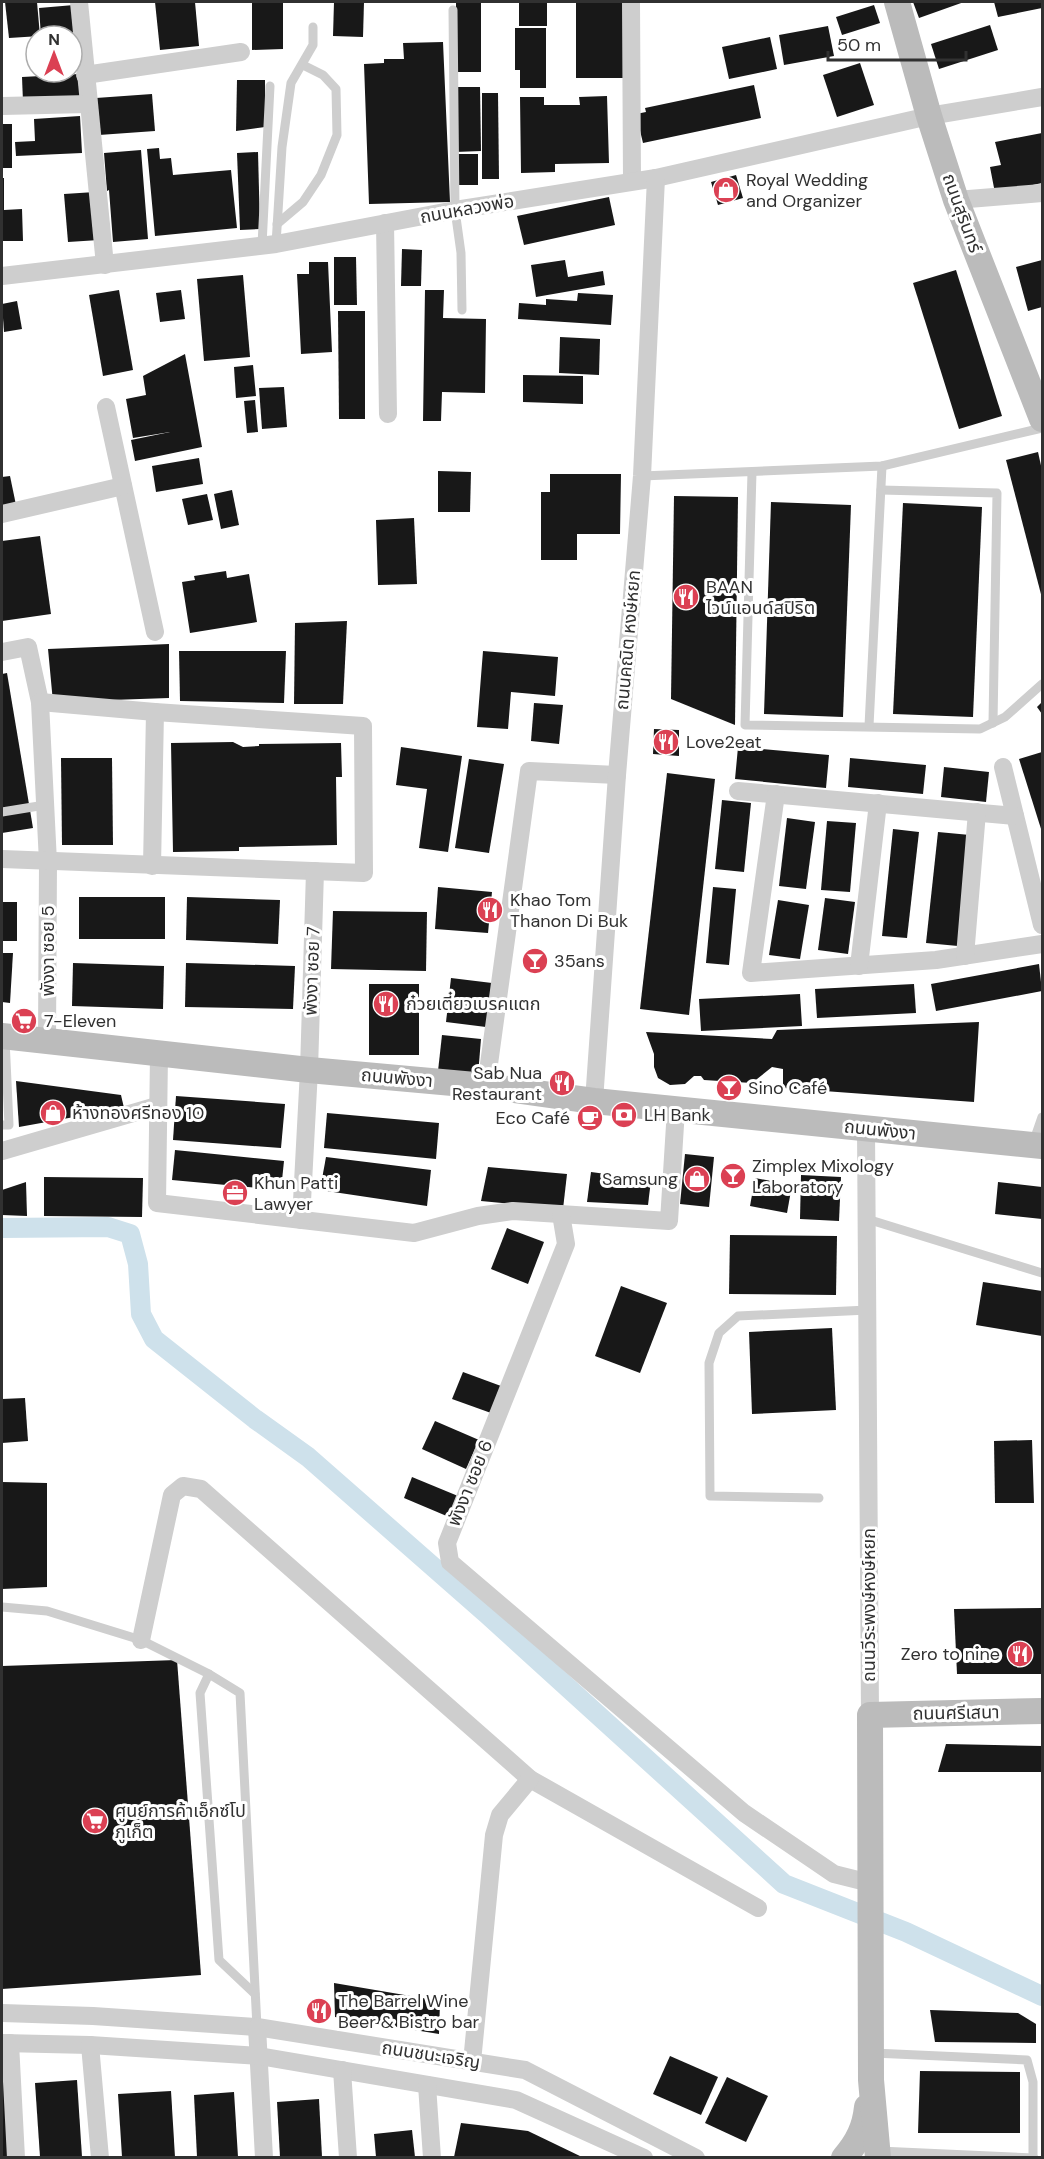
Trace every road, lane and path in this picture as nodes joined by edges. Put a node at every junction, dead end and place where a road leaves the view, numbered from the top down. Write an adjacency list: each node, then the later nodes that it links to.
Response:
1 (79, 2): 8 (street)
2 (631, 2): 15 (street)
3 (897, 2): 13 (street, ถนนสุรินทร์)
4 (453, 10): 18 (lane)
5 (313, 27): 7 (lane)
6 (241, 52): 8 (street)
7 (303, 65): 19 (lane); 19 (lane)
8 (85, 75): 11 (street)
9 (270, 86): 21 (lane)
10 (1042, 97): 13 (street, ถนนหลวงพ่อ)
11 (88, 104): 12 (street); 22 (street)
12 (2, 106)
13 (929, 116): 14 (street, ถนนหลวงพ่อ); 17 (street, ถนนสุรินทร์)
14 (656, 178): 15 (street, ถนนหลวงพ่อ); 31 (street, ถนนคณิต หงษ์หยก)
15 (632, 181): 18 (street, ถนนหลวงพ่อ)
16 (1042, 192): 17 (street)
17 (956, 200): 27 (street, ถนนสุรินทร์)
18 (455, 210): 20 (street, ถนนหลวงพ่อ); 24 (lane)
19 (277, 224): 21 (lane)
20 (385, 224): 21 (street, ถนนหลวงพ่อ); 26 (street)
21 (269, 244): 22 (street, ถนนหลวงพ่อ)
22 (105, 265): 23 (street, ถนนหลวงพ่อ)
23 (2, 276)
24 (462, 310)
25 (106, 407): 32 (street)
26 (388, 414)
27 (1042, 419)
28 (1042, 428): 29 (lane)
29 (882, 466): 30 (lane); 33 (lane)
30 (752, 472): 31 (lane); 41 (lane)
31 (642, 476): 43 (street, ถนนคณิต หงษ์หยก)
32 (123, 486): 34 (street); 35 (street)
33 (881, 490): 40 (lane); 41 (lane)
34 (2, 514)
35 (155, 632)
36 (2, 652): 38 (street, พังงา ซอย 5)
37 (1042, 684): 40 (lane)
38 (40, 702): 39 (street); 47 (street, พังงา ซอย 5)
39 (155, 712): 53 (street); 55 (street)
40 (993, 723): 41 (lane)
41 (869, 726)
42 (1003, 767): 50 (street)
43 (617, 775): 64 (street); 65 (street, ถนนคณิต หงษ์หยก)
44 (738, 791): 45 (street)
45 (776, 794): 46 (street); 59 (street)
46 (878, 803): 49 (street); 59 (street)
47 (45, 805): 48 (lane); 52 (street, พังงา ซอย 5)
48 (2, 812)
49 (977, 812): 50 (street); 58 (street)
50 (1015, 816): 54 (street)
51 (2, 859): 52 (street)
52 (48, 862): 53 (street); 61 (street, พังงา ซอย 5)
53 (152, 866): 55 (street)
54 (1035, 866): 56 (street)
55 (315, 871): 63 (street, พังงา ซอย 7)
56 (1042, 925)
57 (1042, 944): 58 (street)
58 (965, 956): 59 (street)
59 (859, 966)
60 (3, 1037): 61 (street, ถนนพังงา); 69 (lane)
61 (47, 1040): 62 (street, ถนนพังงา)
62 (159, 1054): 63 (street, ถนนพังงา); 66 (street)
63 (309, 1070): 64 (street, ถนนพังงา); 74 (street, พังงา ซอย 7)
64 (486, 1086): 65 (street, ถนนพังงา)
65 (594, 1101): 67 (street, ถนนพังงา)
66 (157, 1106): 72 (street); 74 (street)
67 (676, 1109): 70 (street, ถนนพังงา); 73 (street)
68 (1042, 1117): 71 (lane)
69 (2, 1125)
70 (866, 1129): 71 (street, ถนนพังงา); 75 (street, ถนนวีระพงษ์หงษ์หยก)
71 (1037, 1145)
72 (2, 1151)
73 (561, 1214): 74 (street); 85 (street, พังงา ซอย 6)
74 (301, 1220)
75 (867, 1220): 76 (lane); 77 (street, ถนนวีระพงษ์หงษ์หยก)
76 (1042, 1273)
77 (868, 1310): 78 (lane); 83 (street, ถนนวีระพงษ์หงษ์หยก)
78 (819, 1498)
79 (2, 1607): 80 (lane)
80 (141, 1640): 81 (lane); 84 (street)
81 (209, 1674): 87 (lane); 87 (lane)
82 (1042, 1711): 83 (street, ถนนศรีเสนา)
83 (870, 1715): 85 (street, ถนนวีระพงษ์หงษ์หยก)
84 (530, 1779): 86 (street); 94 (street)
85 (870, 1888): 92 (street, ถนนวีระพงษ์หงษ์หยก)
86 (758, 1908)
87 (255, 1994): 89 (lane)
88 (2, 2013): 89 (street, ถนนชนะเจริญ)
89 (257, 2027): 93 (street); 94 (street, ถนนชนะเจริญ)
90 (6, 2043): 91 (street, ถนนชนะเจริญ); 99 (street)
91 (90, 2045): 93 (street, ถนนชนะเจริญ); 100 (street)
92 (871, 2052): 96 (street, ถนนวีระพงษ์หงษ์หยก); 107 (lane)
93 (258, 2056): 95 (street, ถนนชนะเจริญ); 101 (street)
94 (472, 2062): 105 (street, ถนนชนะเจริญ)
95 (342, 2070): 97 (street, ถนนชนะเจริญ); 102 (street)
96 (871, 2080): 98 (street, ถนนวีระพงษ์หงษ์หยก); 106 (street, ถนนวีระพงษ์หงษ์หยก)
97 (428, 2085): 103 (street); 104 (street, ถนนชนะเจริญ)
98 (877, 2154): 107 (lane)
99 (16, 2157)
100 (100, 2157)
101 (264, 2157)
102 (348, 2157)
103 (432, 2157)
104 (644, 2157)
105 (696, 2157)
106 (844, 2157)
107 (1033, 2157)

